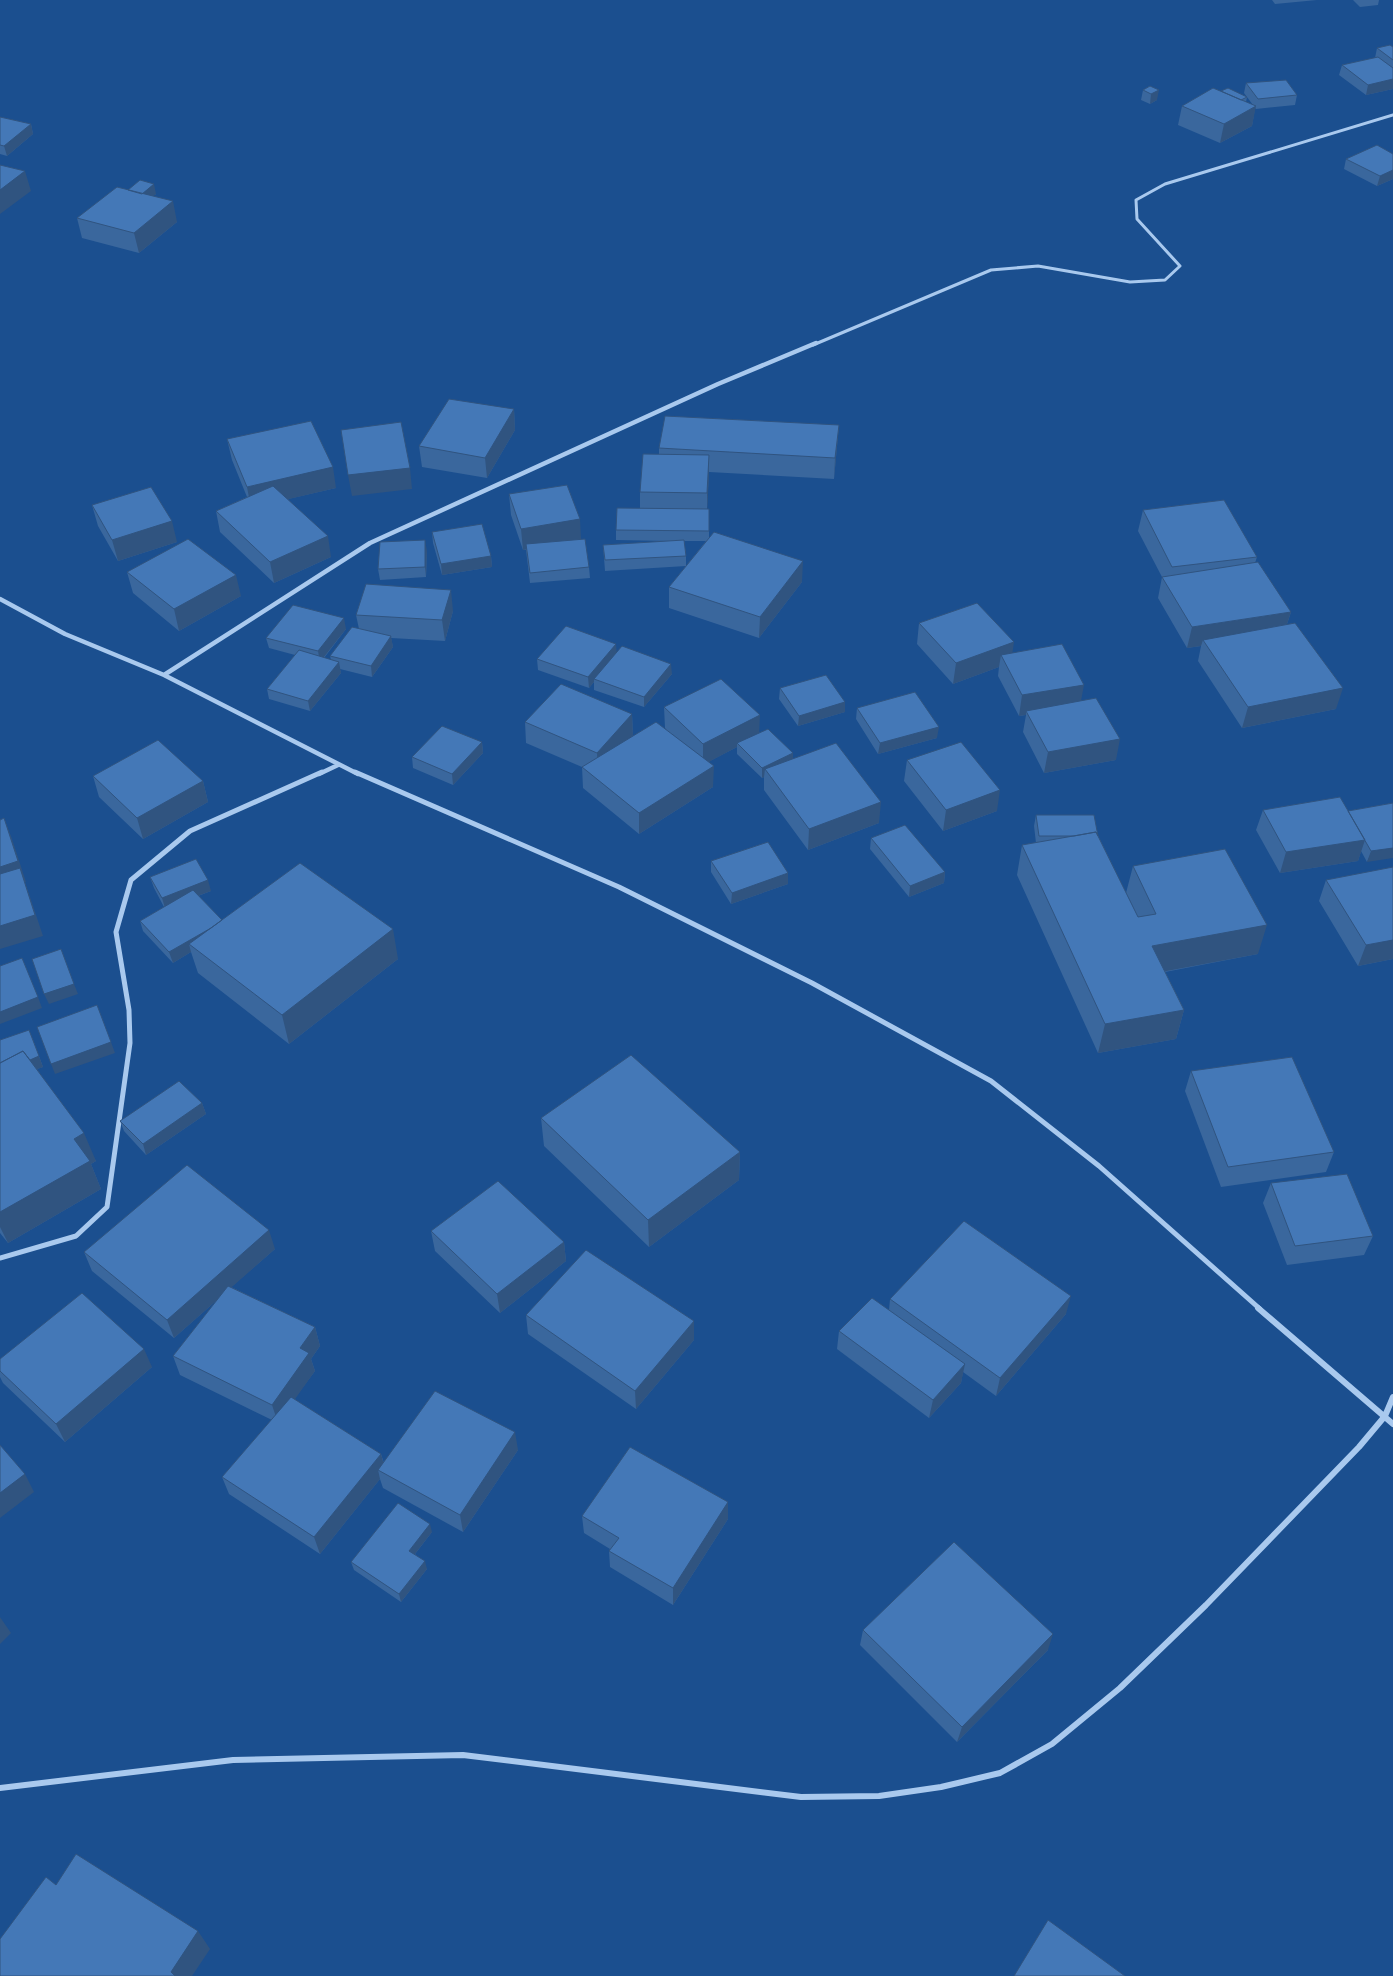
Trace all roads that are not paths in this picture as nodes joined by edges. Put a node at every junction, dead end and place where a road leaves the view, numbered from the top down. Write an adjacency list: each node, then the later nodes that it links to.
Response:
1 (1393, 115): 3 (street)
2 (0, 599): 3 (street)
3 (164, 675): 4 (street)
4 (338, 765): 5 (street); 7 (street)
5 (0, 1258)
6 (1393, 1397): 7 (street)
7 (1385, 1416): 8 (street); 9 (street)
8 (1393, 1424)
9 (0, 1788)

